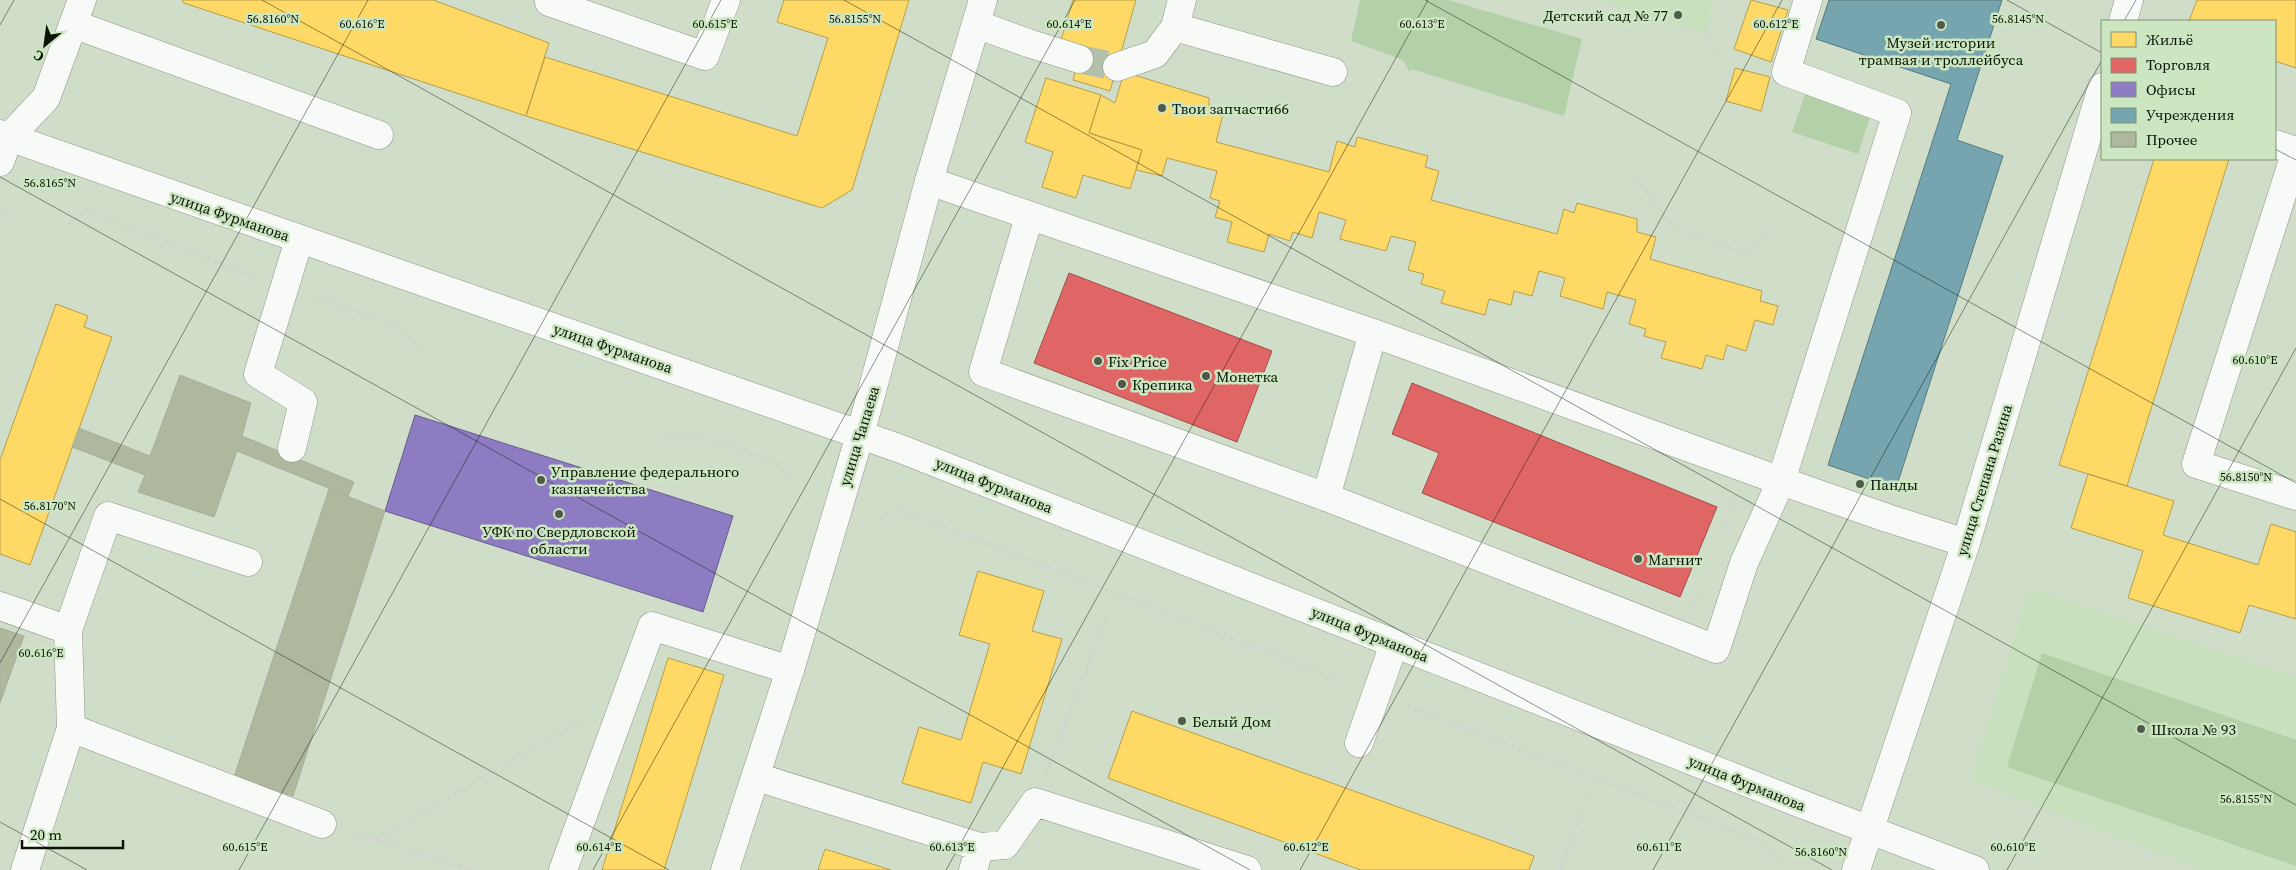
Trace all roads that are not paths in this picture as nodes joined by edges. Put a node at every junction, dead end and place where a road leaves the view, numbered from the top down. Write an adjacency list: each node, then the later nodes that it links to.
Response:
1 (550, 0): 2 (main road)
2 (726, 0)
3 (1182, 0): 9 (main road)
4 (1808, 0): 23 (main road)
5 (2129, 0): 8 (main road)
6 (78, 12): 14 (main road); 15 (main road)
7 (979, 12): 10 (main road); 17 (main road, улица Чапаева)
8 (2122, 20)
9 (1174, 27): 11 (main road); 12 (main road)
10 (1080, 59)
11 (1117, 67)
12 (1333, 72)
13 (2101, 90): 26 (main road, улица Степана Разина)
14 (379, 135)
15 (3, 144): 19 (main road, улица Фурманова)
16 (2276, 144): 24 (main road)
17 (929, 181): 18 (main road); 21 (main road, улица Чапаева)
18 (1029, 217): 20 (main road); 25 (main road)
19 (299, 240): 21 (main road, улица Фурманова); 22 (main road)
20 (1373, 334): 23 (main road); 25 (main road)
21 (860, 435): 30 (main road, улица Фурманова); 31 (main road, улица Чапаева)
22 (292, 448)
23 (1781, 481): 25 (main road); 26 (main road)
24 (2296, 496)
25 (1326, 497)
26 (1966, 543): 36 (main road, улица Степана Разина)
27 (248, 562): 29 (main road)
28 (0, 606): 29 (main road)
29 (68, 630): 32 (main road)
30 (1394, 644): 33 (main road); 36 (main road, улица Фурманова)
31 (790, 670): 34 (main road, улица Чапаева); 39 (main road)
32 (71, 728): 35 (main road); 38 (main road)
33 (1359, 744)
34 (756, 777): 37 (main road); 40 (main road, улица Чапаева)
35 (322, 824)
36 (1869, 831): 42 (main road, улица Степана Разина); 43 (main road, улица Фурманова)
37 (977, 858): 41 (main road)
38 (25, 870)
39 (563, 870)
40 (725, 870)
41 (1247, 870)
42 (1856, 870)
43 (1975, 870)

